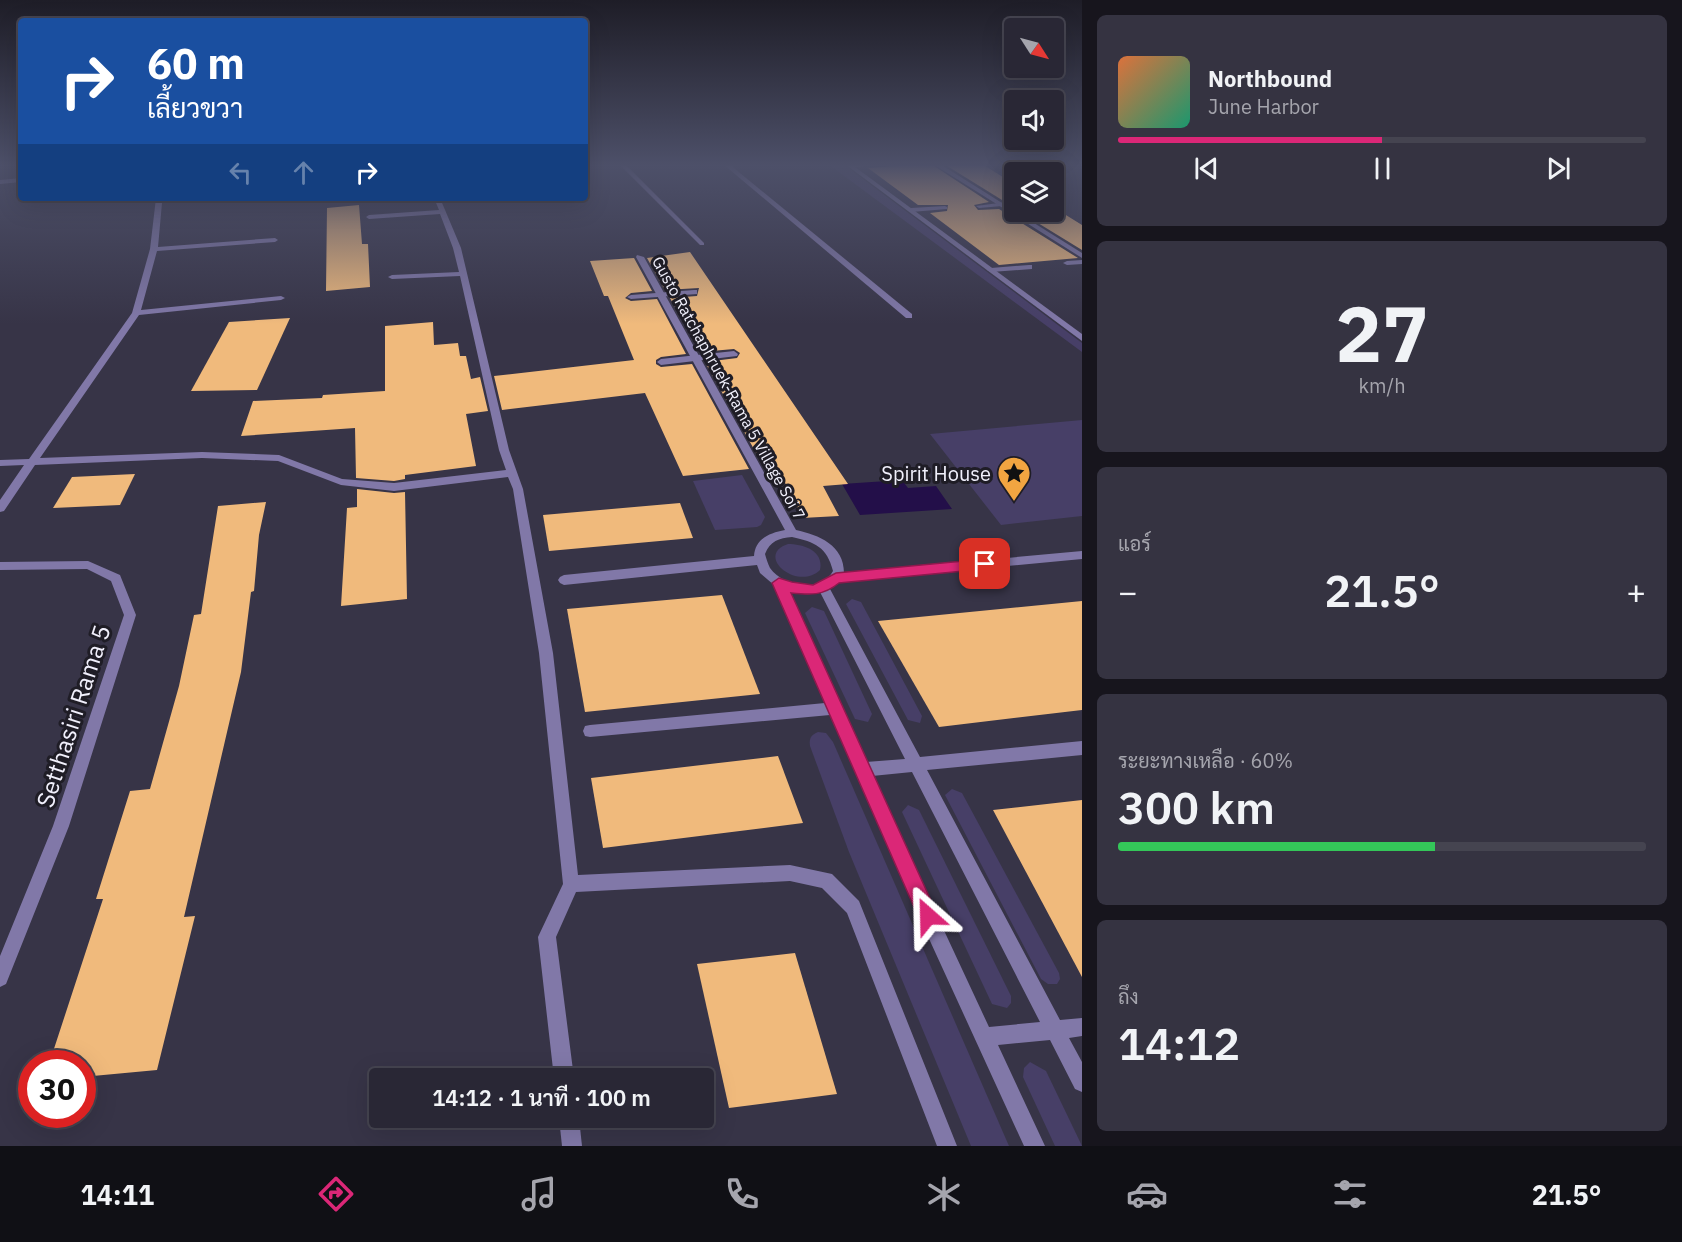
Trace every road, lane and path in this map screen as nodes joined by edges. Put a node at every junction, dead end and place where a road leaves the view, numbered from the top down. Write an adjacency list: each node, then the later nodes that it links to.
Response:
1 (157, 217): 9 (street)
2 (445, 217): 16 (street)
3 (675, 217): 8 (street)
4 (790, 217): 23 (street)
5 (921, 217): 15 (street)
6 (1022, 217): 10 (street)
7 (275, 240): 9 (street)
8 (702, 244)
9 (154, 249): 22 (street)
10 (1082, 256)
11 (640, 257): 19 (street, Gusto Ratchaphruek-Rama 5 Village Soi 7)
12 (1082, 262): 13 (street)
13 (1067, 263)
14 (1029, 267): 15 (street)
15 (991, 270): 24 (street)
16 (463, 274): 17 (street); 30 (street)
17 (392, 277)
18 (694, 292): 19 (street)
19 (661, 295): 20 (street); 26 (street, Gusto Ratchaphruek-Rama 5 Village Soi 7)
20 (631, 297)
21 (281, 298): 22 (street)
22 (136, 313): 28 (street)
23 (909, 316)
24 (1082, 338)
25 (734, 354): 26 (street)
26 (696, 358): 27 (street); 32 (street, Gusto Ratchaphruek-Rama 5 Village Soi 7)
27 (661, 362)
28 (34, 462): 29 (street); 30 (street); 31 (street)
29 (0, 463)
30 (511, 473): 44 (street)
31 (0, 508)
32 (792, 533): 34 (street); 38 (street)
33 (1081, 556): 38 (street)
34 (760, 560): 36 (street); 37 (street)
35 (0, 566): 45 (street, Setthasiri Rama 5)
36 (564, 580)
37 (779, 583): 38 (street); 39 (street)
38 (830, 583): 42 (street)
39 (836, 708): 40 (street); 43 (street)
40 (590, 731)
41 (1082, 748): 42 (street)
42 (916, 764): 43 (street); 47 (street)
43 (861, 770): 48 (street)
44 (571, 884): 49 (street); 53 (street)
45 (0, 978)
46 (1082, 1027): 47 (street)
47 (1056, 1031): 48 (street); 50 (street)
48 (985, 1037): 54 (street)
49 (563, 1068)
50 (1082, 1082)
51 (570, 1128): 52 (street)
52 (572, 1146)
53 (948, 1146)
54 (1035, 1146)

